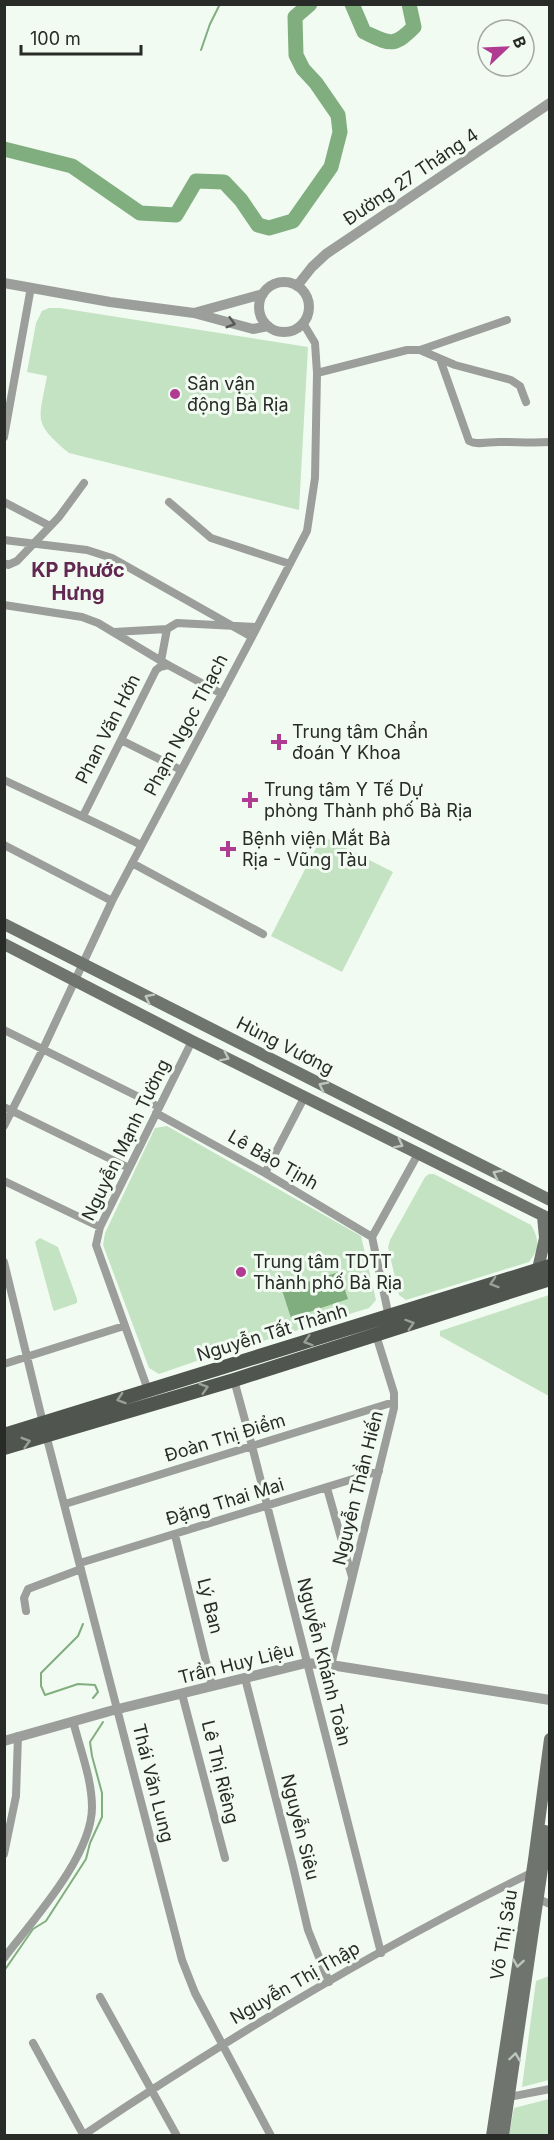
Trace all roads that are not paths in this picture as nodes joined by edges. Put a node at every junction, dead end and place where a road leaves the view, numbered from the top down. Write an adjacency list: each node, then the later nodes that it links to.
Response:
1 (549, 103): 3 (street, Đường 27 Tháng 4)
2 (4, 283): 4 (street)
3 (297, 286): 5 (street); 8 (street)
4 (31, 287): 6 (street); 14 (street)
5 (263, 294): 6 (street); 9 (street)
6 (194, 313): 9 (street, one-way to 9)
7 (507, 320): 10 (street)
8 (303, 323): 9 (street); 12 (street, Phạm Ngọc Thạch)
9 (268, 326)
10 (420, 350): 11 (street); 12 (street)
11 (440, 359): 13 (street); 15 (street)
12 (317, 373): 23 (street, Phạm Ngọc Thạch)
13 (526, 402)
14 (4, 437)
15 (549, 442)
16 (84, 483): 19 (street)
17 (4, 502): 19 (street)
18 (169, 502): 23 (street)
19 (50, 526): 21 (street)
20 (4, 540): 21 (street)
21 (34, 543): 22 (street); 25 (street)
22 (4, 563)
23 (290, 564): 26 (street, Phạm Ngọc Thạch)
24 (4, 605): 28 (street)
25 (231, 625): 26 (street); 27 (street); 29 (street)
26 (257, 627): 29 (street, Phạm Ngọc Thạch)
27 (167, 629): 28 (street); 30 (street)
28 (114, 632): 30 (street)
29 (252, 638): 31 (street, Phạm Ngọc Thạch)
30 (164, 663): 31 (street); 32 (street, Phan Văn Hớn)
31 (222, 694): 33 (street, Phạm Ngọc Thạch)
32 (121, 740): 33 (street); 35 (street, Phan Văn Hớn)
33 (181, 770): 37 (street, Phạm Ngọc Thạch)
34 (4, 780): 35 (street)
35 (83, 816): 37 (street)
36 (4, 845): 39 (street)
37 (141, 845): 38 (street, Phạm Ngọc Thạch)
38 (132, 863): 39 (street, Phạm Ngọc Thạch); 41 (street)
39 (112, 901): 43 (street, Phạm Ngọc Thạch)
40 (4, 924): 43 (main road, Hùng Vương)
41 (263, 934)
42 (4, 944): 44 (main road, Hùng Vương)
43 (82, 964): 44 (street, Phạm Ngọc Thạch); 56 (main road, Hùng Vương, one-way to 43)
44 (75, 979): 46 (main road, Hùng Vương); 47 (street, Phạm Ngọc Thạch)
45 (4, 1030): 47 (street, Lê Bảo Tịnh)
46 (192, 1041): 48 (main road, Hùng Vương, one-way to 48); 50 (street, Nguyễn Mạnh Tường)
47 (43, 1049): 49 (street, Phạm Ngọc Thạch); 50 (street, Lê Bảo Tịnh)
48 (305, 1096): 52 (main road, Hùng Vương, one-way to 52); 54 (street)
49 (9, 1109): 51 (street, Phạm Ngọc Thạch); 53 (street)
50 (158, 1110): 53 (street, Nguyễn Mạnh Tường); 54 (street, Lê Bảo Tịnh)
51 (4, 1126)
52 (418, 1154): 57 (main road, Hùng Vương); 59 (street)
53 (129, 1168): 58 (street, Nguyễn Mạnh Tường)
54 (265, 1173): 59 (street, Lê Bảo Tịnh)
55 (4, 1181): 58 (street)
56 (549, 1200)
57 (546, 1218): 61 (main road)
58 (100, 1227): 64 (street, Nguyễn Mạnh Tường)
59 (372, 1237): 63 (street)
60 (4, 1262): 66 (street, Thái Văn Lung)
61 (544, 1267): 63 (main road, Nguyễn Tất Thành, one-way to 63)
62 (549, 1279): 65 (main road, Nguyễn Tất Thành, one-way to 62)
63 (389, 1317): 69 (main road, Nguyễn Tất Thành, one-way to 69)
64 (124, 1326): 66 (street); 69 (street, Nguyễn Mạnh Tường)
65 (376, 1335): 68 (main road, Nguyễn Tất Thành); 70 (street, Nguyễn Thần Hiến)
66 (28, 1357): 67 (street); 71 (street, Thái Văn Lung)
67 (4, 1364)
68 (234, 1380): 71 (main road, Nguyễn Tất Thành, one-way to 68); 73 (street, Nguyễn Khánh Toàn)
69 (148, 1390): 71 (main road, Nguyễn Tất Thành, one-way to 71)
70 (394, 1402): 73 (street, Đoàn Thị Điểm); 75 (street, Nguyễn Thần Hiến)
71 (45, 1429): 72 (main road, Nguyễn Tất Thành); 74 (main road, Nguyễn Tất Thành, one-way to 71); 77 (street, Thái Văn Lung)
72 (4, 1435)
73 (252, 1446): 77 (street, Đoàn Thị Điểm); 78 (street, Nguyễn Khánh Toàn)
74 (4, 1448)
75 (379, 1471): 76 (street, Đặng Thai Mai); 81 (street, Nguyễn Thần Hiến)
76 (327, 1488): 78 (street, Đặng Thai Mai); 81 (street, Nguyễn Thần Hiến)
77 (65, 1504): 80 (street, Thái Văn Lung)
78 (267, 1506): 79 (street, Đặng Thai Mai); 83 (street, Nguyễn Khánh Toàn)
79 (175, 1535): 80 (street, Đặng Thai Mai); 86 (street, Lý Ban)
80 (81, 1566): 82 (street, Đặng Thai Mai); 89 (street, Thái Văn Lung)
81 (352, 1579): 84 (street, Nguyễn Thần Hiến)
82 (26, 1611)
83 (306, 1663): 84 (street, Trần Huy Liệu); 85 (street, Trần Huy Liệu); 100 (street, Nguyễn Khánh Toàn)
84 (331, 1665): 88 (street, Trần Huy Liệu)
85 (245, 1678): 86 (street, Trần Huy Liệu); 102 (street, Nguyễn Siêu)
86 (212, 1686): 87 (street, Trần Huy Liệu)
87 (183, 1694): 89 (street, Trần Huy Liệu); 97 (street, Lê Thị Riêng)
88 (549, 1700)
89 (118, 1710): 90 (street, Trần Huy Liệu); 105 (street, Thái Văn Lung)
90 (73, 1721): 91 (street, Trần Huy Liệu); 101 (street)
91 (18, 1736): 93 (street, Trần Huy Liệu); 96 (street)
92 (549, 1739): 95 (main road, Võ Thị Sáu)
93 (4, 1741)
94 (549, 1803): 95 (main road, Võ Thị Sáu)
95 (543, 1849): 98 (main road, Võ Thị Sáu); 99 (main road, Võ Thị Sáu)
96 (4, 1854)
97 (225, 1858)
98 (531, 1873): 100 (street, Nguyễn Thị Thập); 108 (main road, Võ Thị Sáu, one-way to 108)
99 (544, 1901): 108 (main road, Võ Thị Sáu, one-way to 99)
100 (381, 1953): 102 (street, Nguyễn Thị Thập)
101 (4, 1958)
102 (329, 1982): 105 (street, Nguyễn Thị Thập)
103 (100, 1997): 106 (street)
104 (33, 2043): 109 (street)
105 (222, 2043): 106 (street, Nguyễn Thị Thập); 111 (street, Thái Văn Lung)
106 (151, 2089): 109 (street, Nguyễn Thị Thập); 110 (street)
107 (549, 2089): 108 (street)
108 (503, 2098): 112 (main road, Võ Thị Sáu); 113 (main road, Võ Thị Sáu)
109 (83, 2135)
110 (177, 2136)
111 (271, 2136)
112 (492, 2136)
113 (503, 2136)

